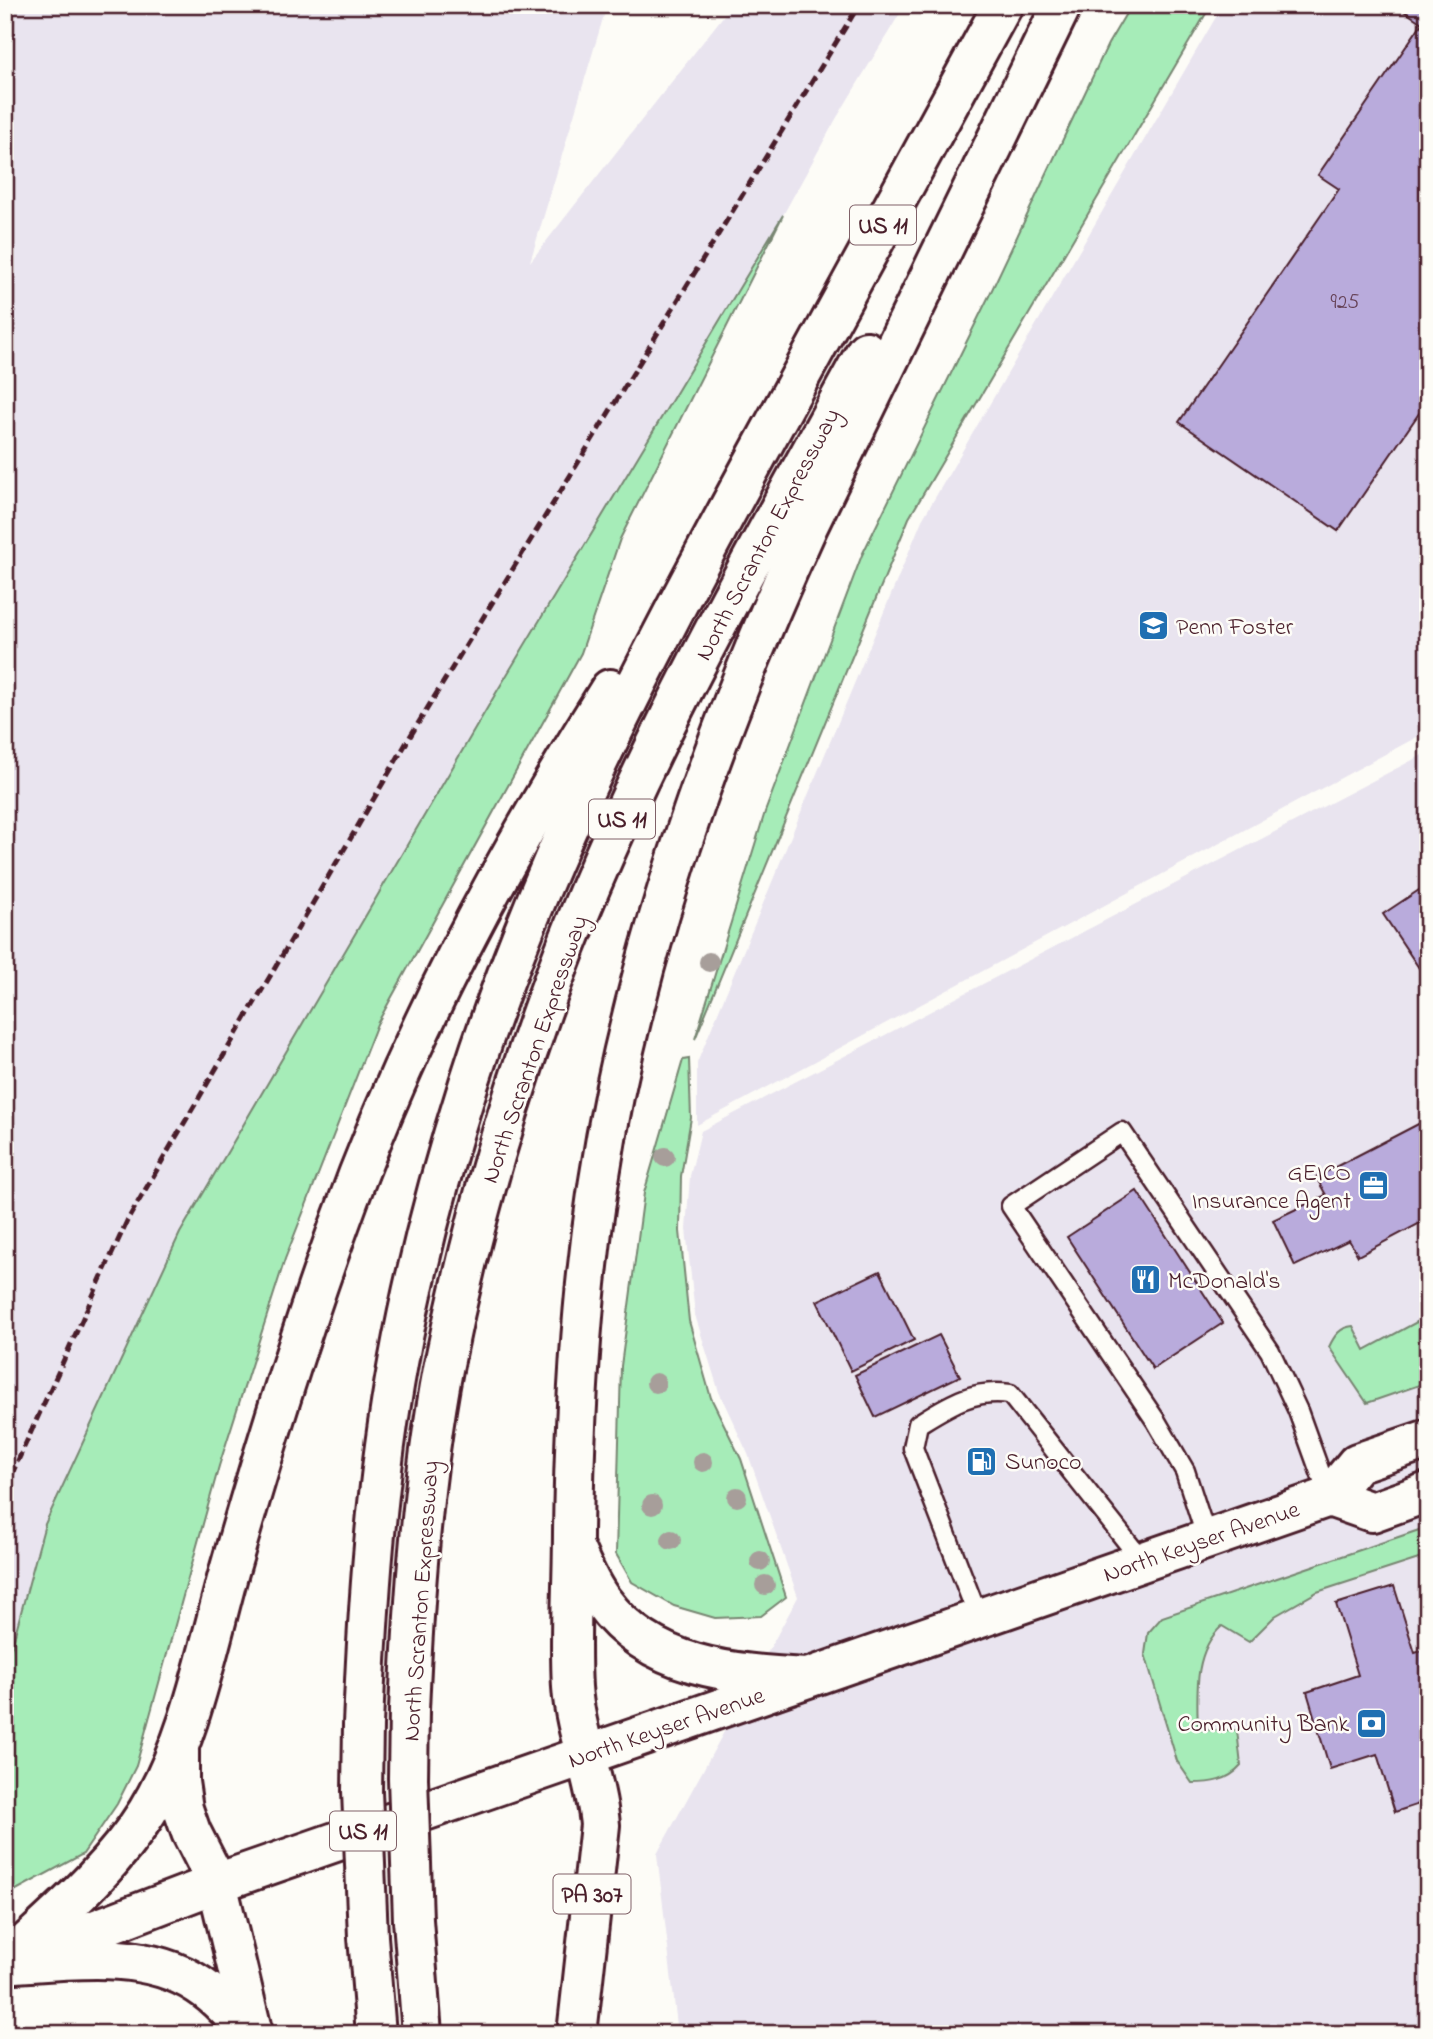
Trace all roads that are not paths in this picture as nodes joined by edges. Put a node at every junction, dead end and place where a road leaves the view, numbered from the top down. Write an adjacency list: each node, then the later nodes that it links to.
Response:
1 (1003, 5): 4 (main road, North Scranton Expressway / US 11)
2 (1055, 5): 19 (main road, North Scranton Expressway / US 11, bridge)
3 (1062, 5): 9 (main road)
4 (764, 444): 13 (main road); 18 (main road, North Scranton Expressway / US 11, bridge)
5 (1428, 1439): 7 (main road, North Keyser Avenue)
6 (1428, 1492): 7 (main road, North Keyser Avenue)
7 (1329, 1497): 8 (main road, North Keyser Avenue); 8 (lane)
8 (1207, 1539): 10 (main road, North Keyser Avenue)
9 (573, 1547): 12 (main road); 14 (main road)
10 (1143, 1562): 11 (main road, North Keyser Avenue); 11 (lane)
11 (979, 1619): 12 (main road, North Keyser Avenue)
12 (806, 1678): 14 (main road, North Keyser Avenue)
13 (179, 1749): 15 (main road); 16 (main road)
14 (586, 1755): 15 (main road, North Keyser Avenue); 20 (main road, PA 307)
15 (217, 1883): 16 (main road, North Keyser Avenue); 17 (main road)
16 (5, 1964): 17 (main road)
17 (251, 2034)
18 (376, 2034)
19 (422, 2034)
20 (577, 2034)

